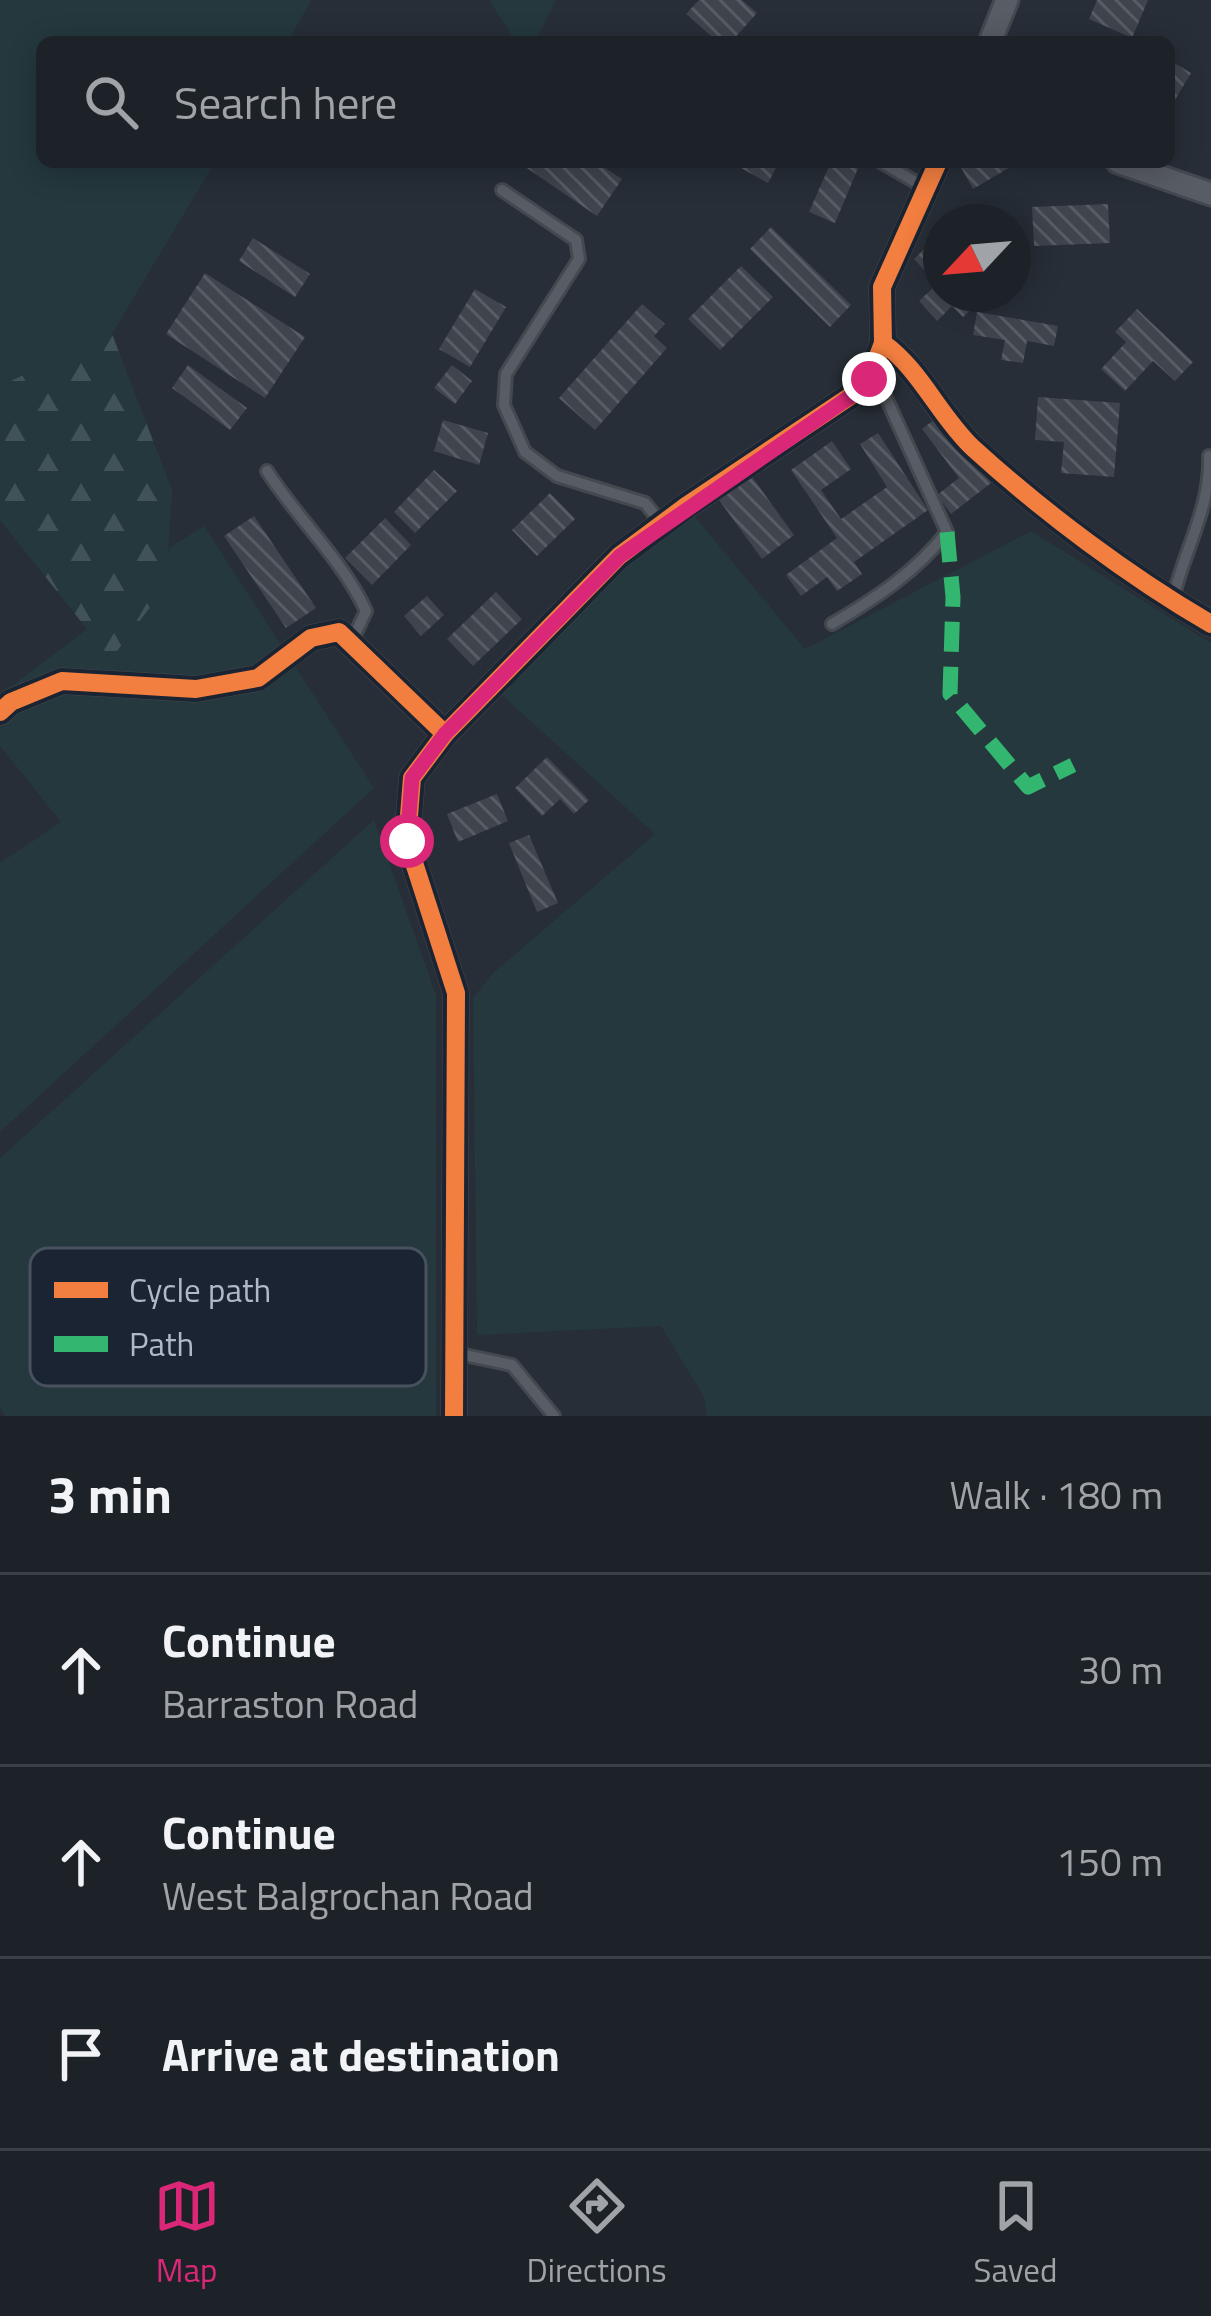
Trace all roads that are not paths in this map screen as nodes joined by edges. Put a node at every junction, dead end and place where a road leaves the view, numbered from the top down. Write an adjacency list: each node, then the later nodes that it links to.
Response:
1 (1007, 0): 2 (street)
2 (992, 36)
3 (891, 168): 6 (lane)
4 (935, 168): 6 (street)
5 (1135, 168): 8 (street)
6 (926, 188): 9 (street)
7 (502, 190): 13 (lane)
8 (1211, 194)
9 (883, 343): 10 (street); 14 (street)
10 (869, 379): 13 (street); 15 (lane)
11 (1209, 456): 14 (lane)
12 (268, 471): 17 (lane)
13 (662, 524): 19 (street)
14 (1174, 599): 16 (street)
15 (832, 624)
16 (1211, 624)
17 (351, 643): 18 (street); 19 (street)
18 (0, 712)
19 (445, 734): 20 (street)
20 (454, 1353): 21 (street); 22 (lane)
21 (454, 1416)
22 (554, 1416)

